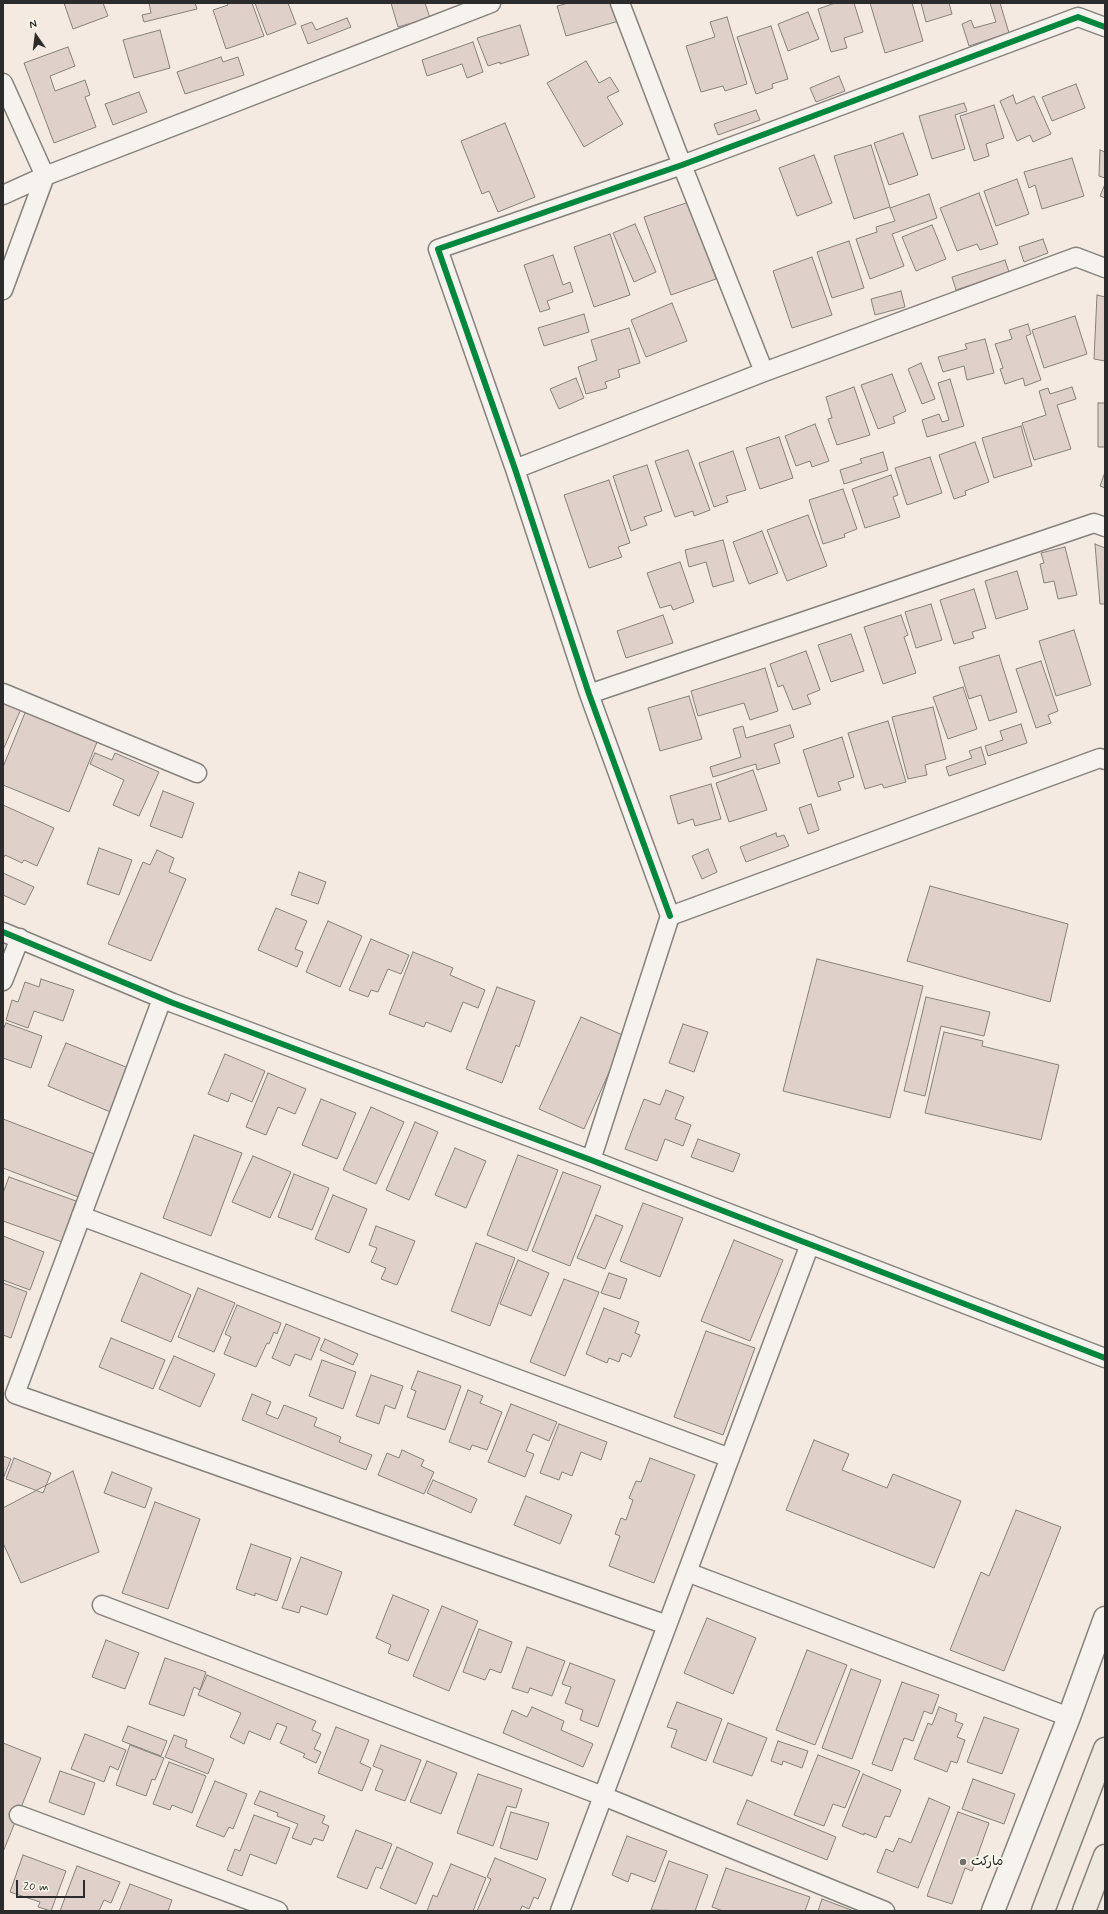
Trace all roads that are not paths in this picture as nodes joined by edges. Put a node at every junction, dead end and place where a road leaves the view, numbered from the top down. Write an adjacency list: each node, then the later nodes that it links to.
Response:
1 (491, 3): 6 (street)
2 (620, 3): 5 (street)
3 (1105, 28): 5 (street)
4 (3, 84): 6 (street)
5 (682, 165): 10 (street); 11 (street)
6 (45, 176): 7 (street); 9 (street)
7 (3, 195)
8 (1105, 268): 10 (street)
9 (3, 290)
10 (764, 372): 11 (street)
11 (515, 469): 14 (street)
12 (1105, 527): 14 (street)
13 (3, 693): 16 (street)
14 (589, 694): 17 (street)
15 (1105, 760): 17 (street)
16 (197, 773)
17 (670, 916): 22 (street)
18 (3, 932): 19 (street)
19 (20, 938): 20 (street); 21 (street)
20 (3, 981)
21 (162, 999): 22 (street); 23 (street)
22 (591, 1160): 24 (street)
23 (81, 1216): 26 (street); 30 (street)
24 (810, 1244): 25 (street); 26 (street)
25 (1105, 1358)
26 (730, 1458): 27 (street)
27 (687, 1572): 30 (street); 31 (street)
28 (102, 1605): 33 (street)
29 (1105, 1618): 31 (street)
30 (667, 1625): 33 (street)
31 (1069, 1717): 39 (street)
32 (1105, 1749): 40 (main road)
33 (603, 1796): 37 (street); 38 (street)
34 (19, 1815): 36 (street)
35 (1105, 1856): 41 (main road)
36 (278, 1911)
37 (560, 1911)
38 (885, 1911)
39 (993, 1911)
40 (1043, 1911)
41 (1084, 1911)

